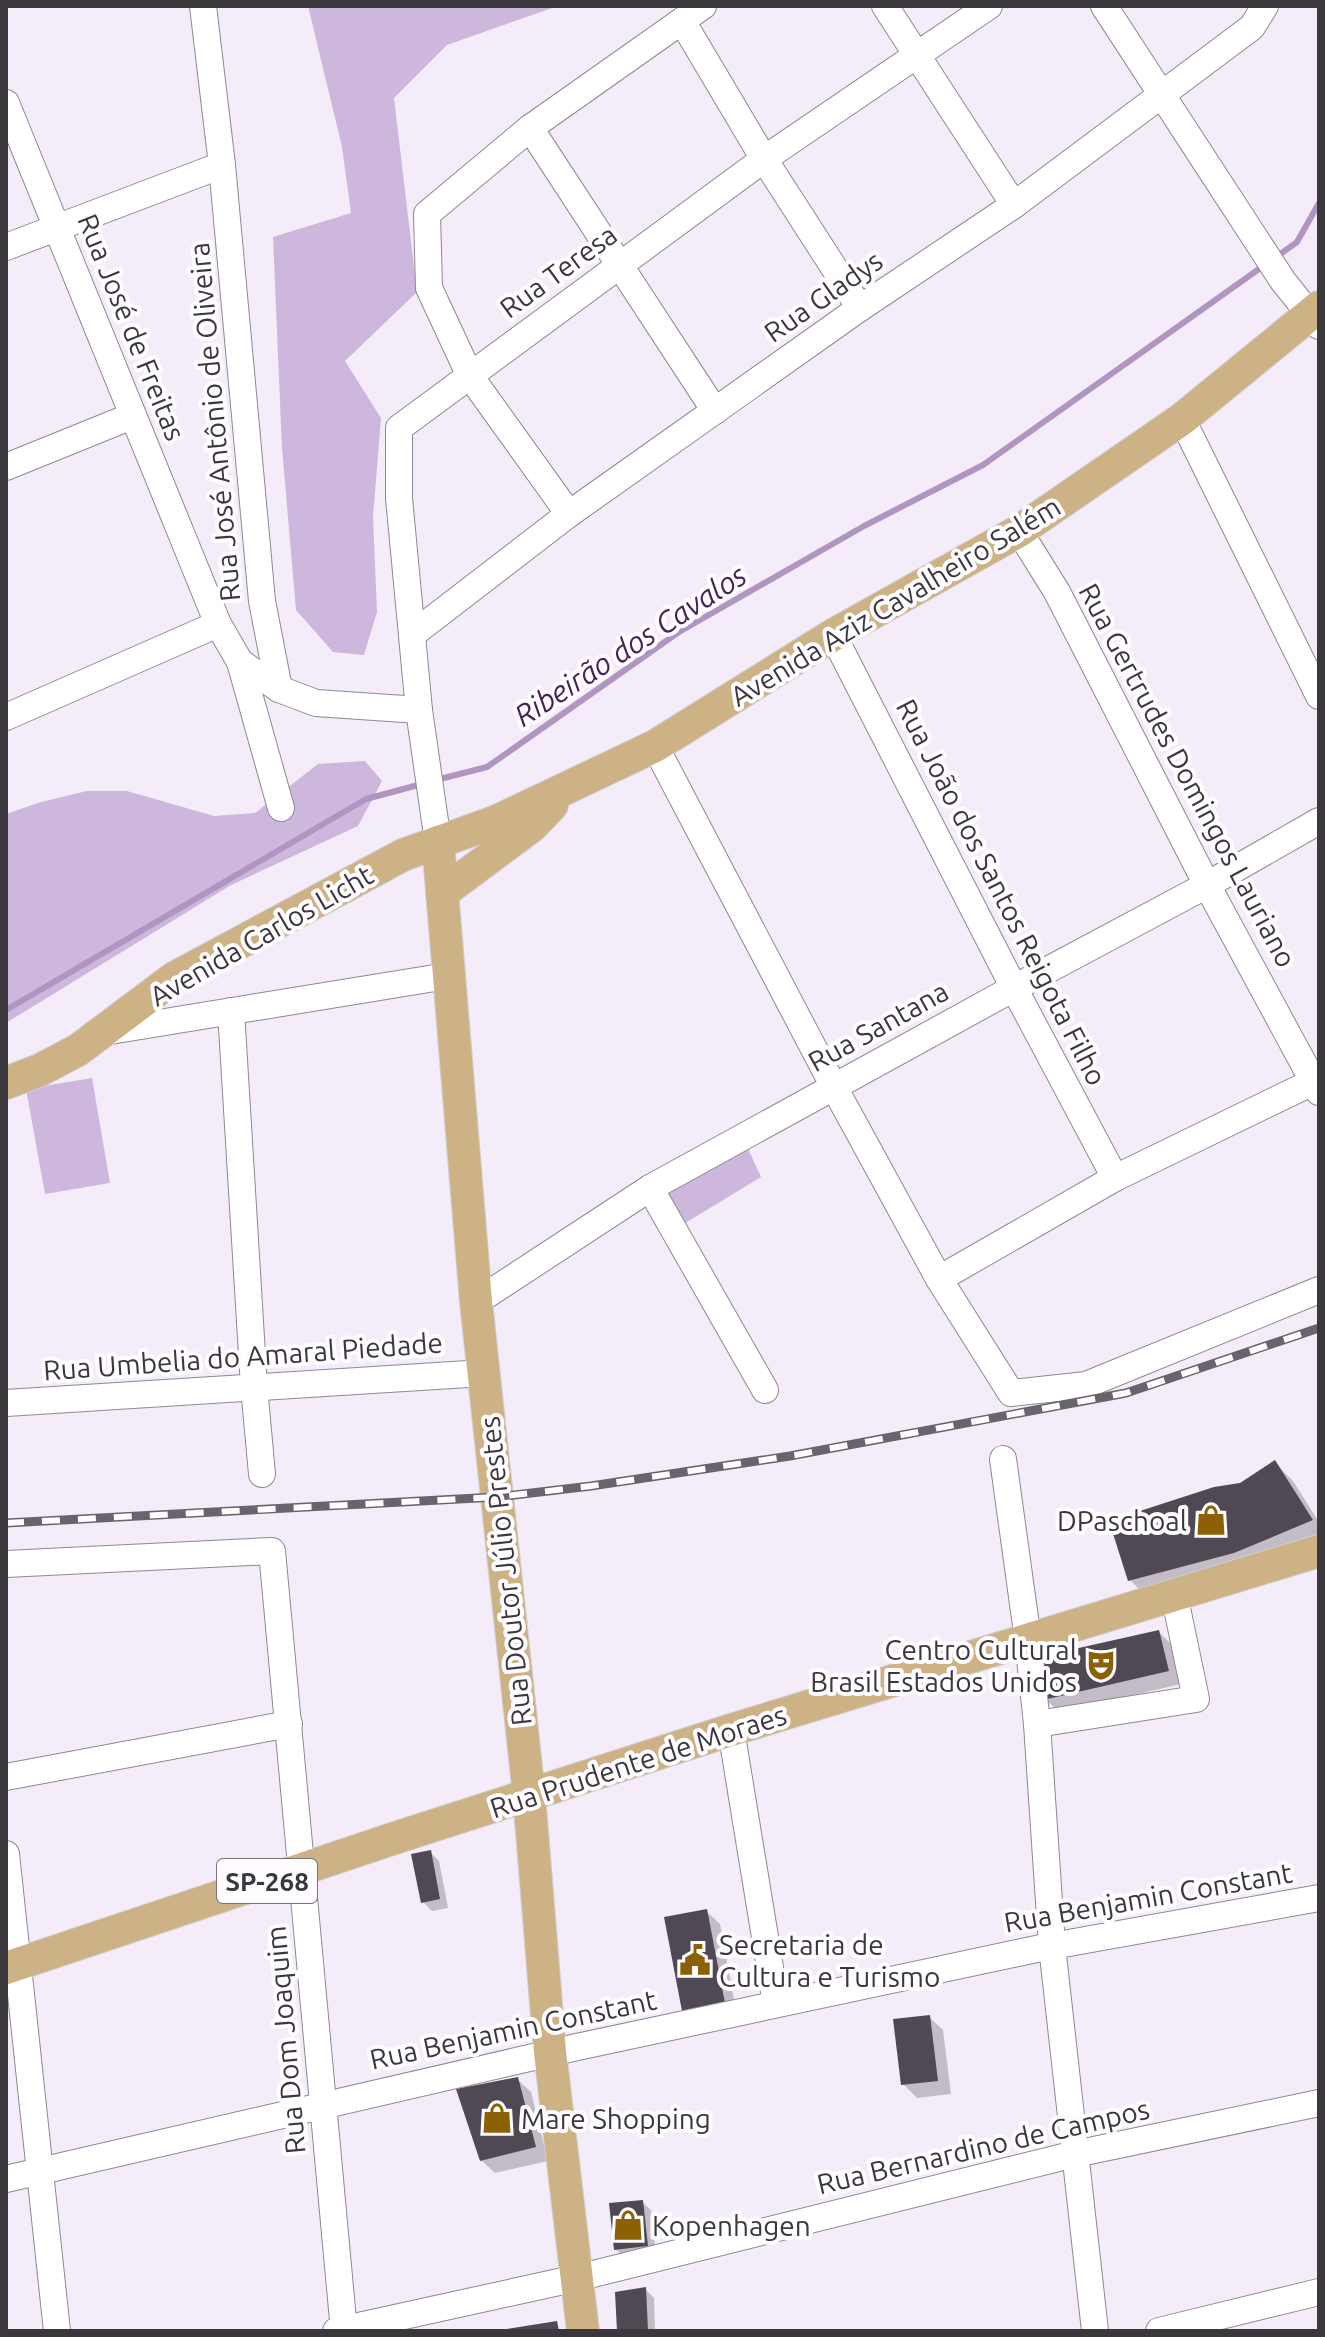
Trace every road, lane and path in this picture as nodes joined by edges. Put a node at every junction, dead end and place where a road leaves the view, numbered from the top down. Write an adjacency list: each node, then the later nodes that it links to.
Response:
1 (203, 6): 12 (street, Rua José Antônio de Oliveira)
2 (885, 6): 7 (street)
3 (989, 6): 7 (street, Rua Teresa)
4 (1104, 6): 8 (street)
5 (1265, 6): 8 (street, Rua Gladys)
6 (692, 14): 10 (street); 11 (street)
7 (918, 54): 11 (street, Rua Teresa); 13 (street)
8 (1161, 95): 13 (street, Rua Gladys); 18 (street)
9 (6, 103): 14 (street, Rua José de Freitas)
10 (530, 128): 16 (street); 19 (street)
11 (764, 159): 16 (street, Rua Teresa); 17 (street)
12 (222, 165): 14 (street); 30 (street, Rua José Antônio de Oliveira)
13 (1014, 205): 17 (street, Rua Gladys)
14 (57, 227): 15 (street); 21 (street, Rua José de Freitas)
15 (6, 247)
16 (619, 266): 19 (street, Rua Teresa); 20 (street)
17 (860, 308): 20 (street, Rua Gladys)
18 (1316, 315): 22 (main road, Avenida Aziz Cavalheiro Salém)
19 (470, 376): 24 (street); 27 (street, Rua Teresa)
20 (715, 411): 24 (street, Rua Gladys)
21 (132, 416): 23 (street); 26 (street, Rua José de Freitas)
22 (1182, 419): 25 (main road, Avenida Aziz Cavalheiro Salém); 31 (street)
23 (6, 467)
24 (569, 514): 27 (street, Rua Gladys)
25 (1019, 531): 28 (main road, Avenida Aziz Cavalheiro Salém); 39 (street, Rua Gertrudes Domingos Lauriano)
26 (218, 624): 29 (street, Rua José de Freitas); 33 (street)
27 (413, 634): 32 (street, Rua Teresa)
28 (833, 635): 34 (main road, Avenida Aziz Cavalheiro Salém); 42 (street, Rua João dos Santos Reigota Filho)
29 (240, 662): 30 (street, Rua José de Freitas); 36 (street)
30 (279, 689): 32 (street)
31 (1319, 696)
32 (419, 710): 38 (street, Rua Teresa)
33 (7, 714)
34 (655, 746): 35 (main road, Avenida Aziz Cavalheiro Salém); 47 (street)
35 (568, 788): 38 (main road, Avenida Aziz Cavalheiro Salém); 40 (main road)
36 (281, 808)
37 (1319, 821): 39 (street, Rua Santana)
38 (436, 826): 40 (main road, Rua Doutor Júlio Prestes); 44 (main road, Avenida Carlos Licht)
39 (1207, 885): 42 (street, Rua Santana); 46 (street, Rua Gertrudes Domingos Lauriano)
40 (442, 893): 41 (main road, Rua Doutor Júlio Prestes)
41 (447, 976): 43 (street); 52 (main road, Rua Doutor Júlio Prestes)
42 (1014, 988): 47 (street, Rua Santana); 48 (street, Rua João dos Santos Reigota Filho)
43 (231, 1011): 44 (street); 54 (street)
44 (103, 1032): 45 (main road, Avenida Carlos Licht)
45 (6, 1083)
46 (1317, 1084): 48 (street)
47 (834, 1087): 49 (street, Rua Santana); 50 (street)
48 (1115, 1178): 50 (street)
49 (650, 1188): 52 (street, Rua Santana); 55 (street)
50 (939, 1279): 51 (street)
51 (1319, 1290)
52 (476, 1302): 53 (main road, Rua Doutor Júlio Prestes)
53 (484, 1373): 54 (street, Rua Umbelia do Amaral Piedade); 67 (main road, Rua Doutor Júlio Prestes)
54 (254, 1387): 56 (street, Rua Umbelia do Amaral Piedade); 58 (street)
55 (765, 1390)
56 (6, 1403)
57 (1003, 1459): 62 (street)
58 (262, 1474)
59 (1319, 1551): 61 (main road, Rua Prudente de Moraes / SP-268)
60 (6, 1564): 63 (street, Rua Dom Joaquim)
61 (1174, 1594): 62 (main road, Rua Prudente de Moraes / SP-268); 64 (street)
62 (1028, 1640): 64 (street); 65 (main road, Rua Prudente de Moraes / SP-268)
63 (289, 1724): 66 (street); 69 (street, Rua Dom Joaquim)
64 (1037, 1724): 71 (street)
65 (731, 1730): 67 (main road, Rua Prudente de Moraes / SP-268); 73 (street)
66 (6, 1777)
67 (529, 1795): 69 (main road, Rua Prudente de Moraes / SP-268); 74 (main road, Rua Doutor Júlio Prestes)
68 (6, 1854): 72 (street)
69 (301, 1870): 72 (main road, Rua Prudente de Moraes / SP-268); 76 (street, Rua Dom Joaquim)
70 (1319, 1898): 71 (street, Rua Benjamin Constant)
71 (1052, 1946): 73 (street, Rua Benjamin Constant); 77 (street)
72 (11, 1966): 78 (street)
73 (776, 2004): 74 (street, Rua Benjamin Constant)
74 (550, 2052): 76 (street, Rua Benjamin Constant); 80 (main road, Rua Doutor Júlio Prestes)
75 (1319, 2103): 77 (street, Rua Bernardino de Campos)
76 (324, 2104): 78 (street, Rua Benjamin Constant); 82 (street, Rua Dom Joaquim)
77 (1075, 2154): 80 (street, Rua Bernardino de Campos); 85 (street)
78 (39, 2172): 79 (street, Rua Benjamin Constant); 83 (street)
79 (6, 2179)
80 (577, 2278): 82 (street, Rua Bernardino de Campos); 84 (main road, Rua Doutor Júlio Prestes)
81 (1319, 2292): 86 (street)
82 (341, 2330)
83 (57, 2331)
84 (583, 2331)
85 (1095, 2331)
86 (1159, 2331)

